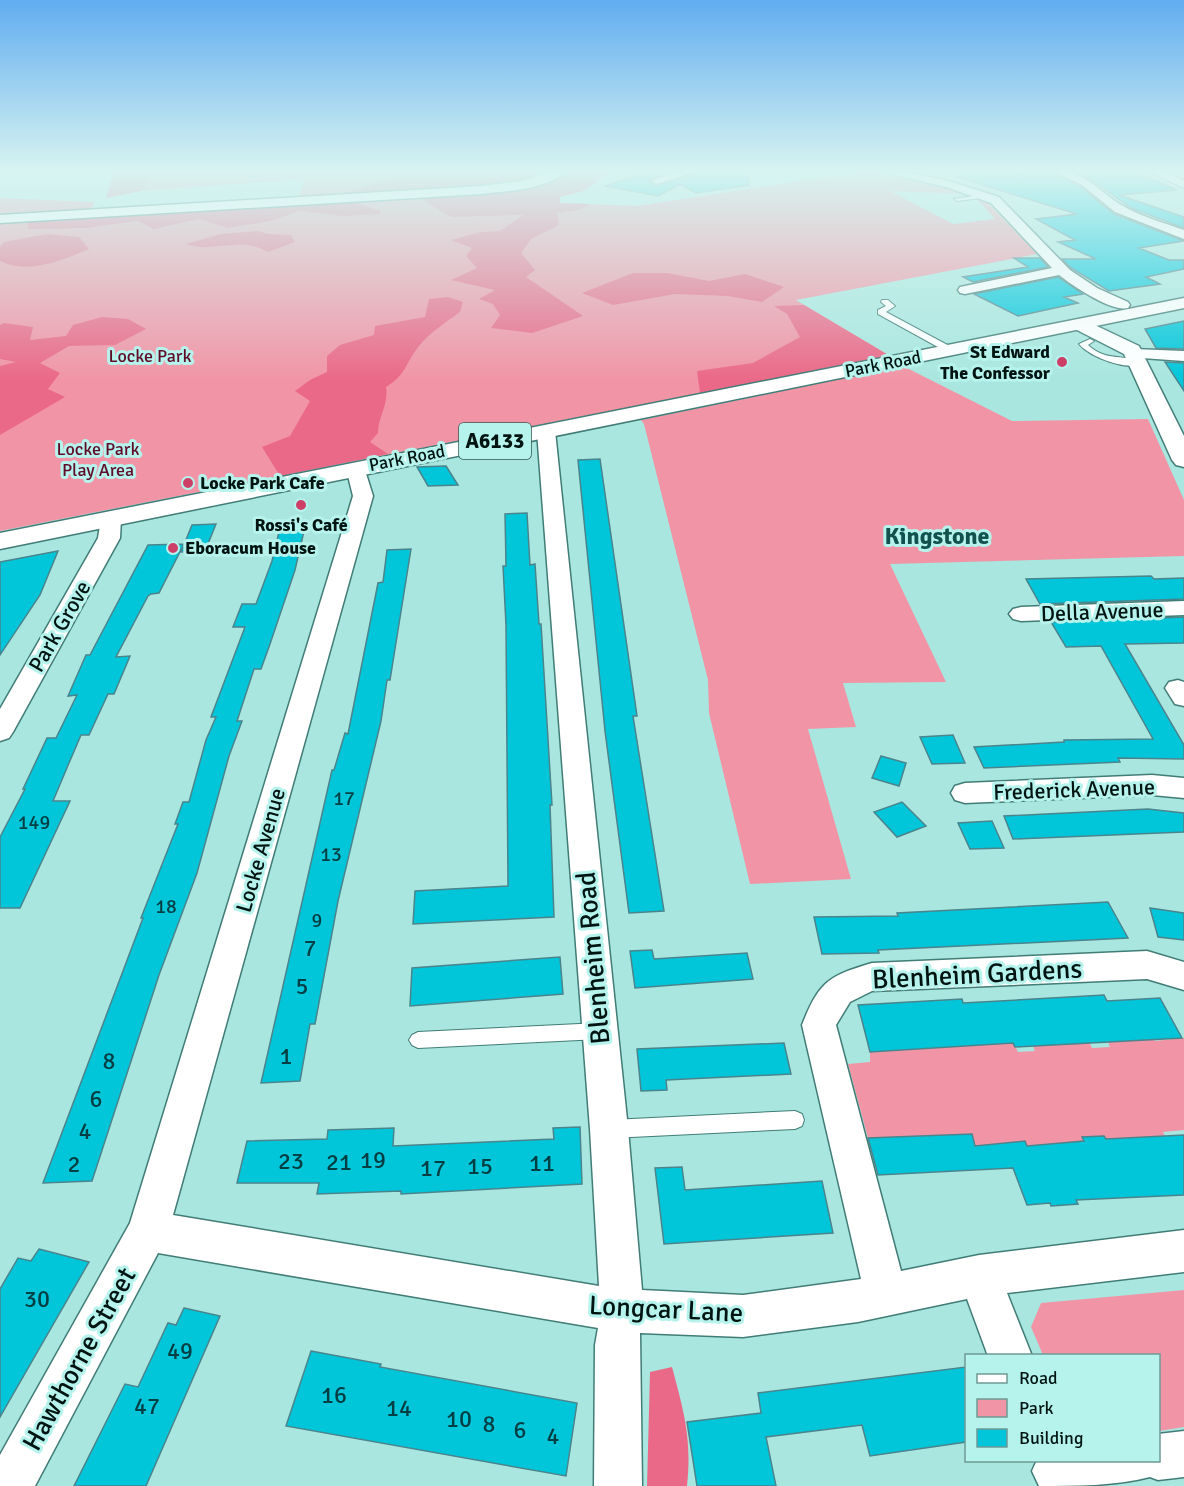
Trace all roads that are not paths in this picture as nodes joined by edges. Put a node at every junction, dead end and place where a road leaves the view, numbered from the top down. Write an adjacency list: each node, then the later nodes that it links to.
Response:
1 (1035, 241): 2 (street)
2 (1062, 270): 3 (street); 7 (street)
3 (965, 290)
4 (1184, 292): 7 (main road, A6133)
5 (885, 302): 9 (lane)
6 (1184, 303): 7 (main road, A6133)
7 (1127, 309): 8 (main road, Park Road / A6133)
8 (1080, 324): 9 (main road, Park Road / A6133); 10 (main road); 10 (lane)
9 (950, 350): 12 (main road, Park Road / A6133)
10 (1130, 353): 11 (street); 13 (main road)
11 (1184, 356)
12 (546, 431): 14 (main road, Park Road / A6133); 24 (street, Blenheim Road)
13 (1184, 460)
14 (356, 468): 15 (main road, Park Road / A6133); 28 (street, Locke Avenue)
15 (111, 519): 16 (main road, Park Road / A6133); 19 (street, Park Grove)
16 (0, 541)
17 (1184, 608): 18 (street, Della Avenue)
18 (1021, 614)
19 (10, 697): 20 (street, Park Grove)
20 (0, 732)
21 (1184, 788): 22 (street, Frederick Avenue)
22 (965, 793)
23 (1184, 976): 31 (street, Blenheim Gardens)
24 (600, 1031): 25 (lane); 27 (street, Blenheim Road)
25 (418, 1040)
26 (795, 1120): 27 (lane)
27 (609, 1129): 32 (street, Blenheim Road)
28 (148, 1231): 32 (street, Longcar Lane); 38 (street, Hawthorne Street)
29 (1184, 1251): 30 (street, Longcar Lane)
30 (979, 1276): 31 (street, Longcar Lane); 33 (street)
31 (886, 1295): 32 (street, Longcar Lane)
32 (622, 1311): 39 (street, Blenheim Road)
33 (1009, 1354)
34 (1184, 1454): 35 (street)
35 (1160, 1457)
36 (1128, 1462): 37 (street)
37 (1056, 1473)
38 (9, 1486)
39 (618, 1486)

